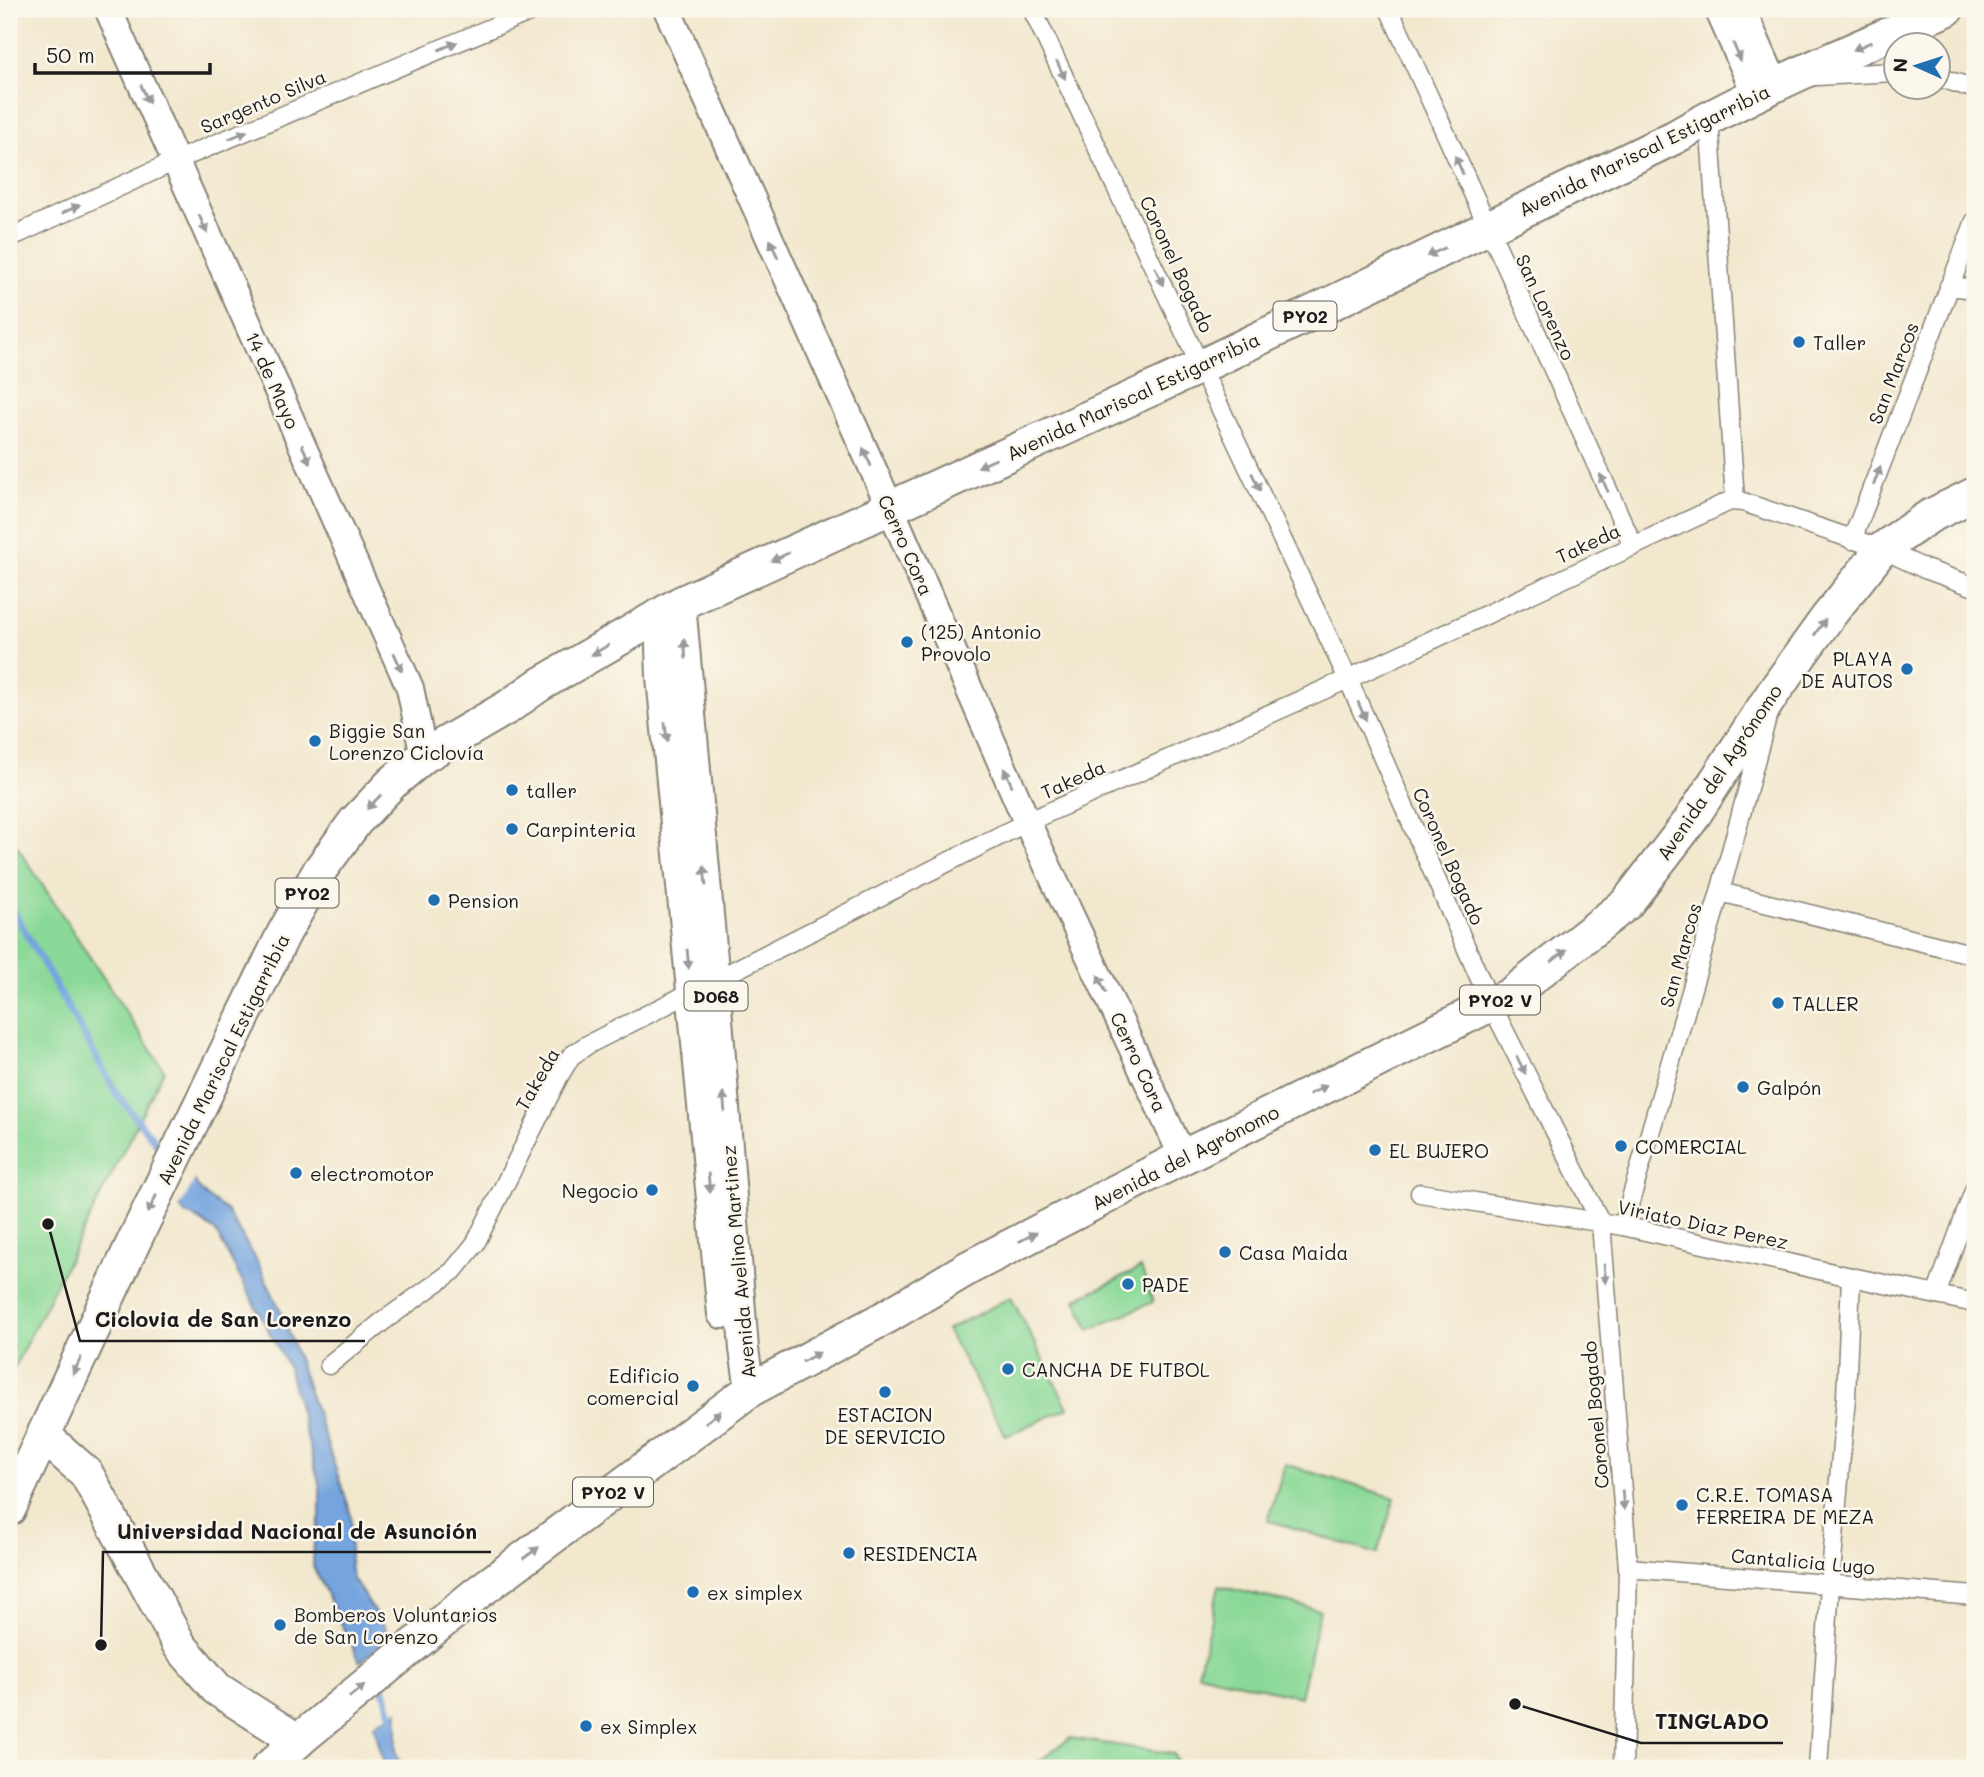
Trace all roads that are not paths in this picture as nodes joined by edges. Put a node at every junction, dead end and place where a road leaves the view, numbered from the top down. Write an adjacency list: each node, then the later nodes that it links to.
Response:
1 (108, 9): 14 (street, 14 de Mayo, one-way to 14)
2 (536, 9): 14 (street, Sargento Silva, one-way to 2)
3 (667, 9): 23 (street, Cerro Cora, one-way to 3)
4 (1032, 9): 20 (street, Coronel Bogado, one-way to 20)
5 (1389, 9): 16 (street, San Lorenzo, one-way to 5)
6 (1718, 9): 11 (street, one-way to 11)
7 (1742, 9): 11 (street)
8 (1947, 9): 11 (highway, Avenida Mariscal Estigarribia / PY02, one-way to 11)
9 (1882, 74): 11 (street)
10 (1952, 82): 12 (street)
11 (1774, 86): 13 (highway, Avenida Mariscal Estigarribia / PY02)
12 (1975, 89)
13 (1709, 117): 16 (highway, Avenida Mariscal Estigarribia / PY02); 22 (street)
14 (175, 162): 17 (street, Sargento Silva, one-way to 14); 30 (street, 14 de Mayo, one-way to 30)
15 (1975, 221): 18 (street, San Marcos)
16 (1487, 227): 20 (highway, Avenida Mariscal Estigarribia / PY02, one-way to 20); 24 (street, San Lorenzo, one-way to 16)
17 (9, 237)
18 (1949, 286): 19 (street); 25 (street, San Marcos, one-way to 18)
19 (1975, 289)
20 (1202, 366): 23 (highway, Avenida Mariscal Estigarribia / PY02, one-way to 23); 28 (street, Coronel Bogado, one-way to 28)
21 (1975, 494): 25 (highway, Avenida del Agrónomo / PY02 V)
22 (1735, 500): 24 (street, Takeda); 25 (street)
23 (890, 507): 27 (highway, Avenida Mariscal Estigarribia / PY02, one-way to 27); 31 (street, Cerro Cora, one-way to 23)
24 (1633, 545): 28 (street, Takeda)
25 (1867, 545): 26 (street); 29 (highway, Avenida del Agrónomo / PY02 V, one-way to 25)
26 (1975, 587)
27 (670, 609): 30 (highway, PY02, one-way to 30); 34 (main road, Avenida Avelino Martinez / D068)
28 (1348, 679): 31 (street, Takeda); 35 (street, Coronel Bogado, one-way to 35)
29 (1773, 694): 32 (street, San Marcos); 35 (highway, Avenida del Agrónomo / PY02 V, one-way to 29)
30 (424, 756): 46 (highway, Avenida Mariscal Estigarribia / PY02, one-way to 46)
31 (1027, 822): 34 (street, Takeda); 36 (street, Cerro Cora, one-way to 31)
32 (1720, 892): 33 (street); 40 (street, San Marcos)
33 (1975, 955)
34 (703, 987): 44 (street, Takeda); 45 (main road, Avenida Avelino Martinez / D068)
35 (1491, 1004): 36 (highway, Avenida del Agrónomo / PY02 V, one-way to 35); 39 (street, Coronel Bogado, one-way to 39)
36 (1183, 1157): 45 (highway, Avenida del Agrónomo / PY02 V, one-way to 36)
37 (1975, 1188): 42 (street)
38 (1420, 1193): 39 (street, Viriato Diaz Perez)
39 (1601, 1223): 40 (street, Viriato Diaz Perez); 48 (street, Coronel Bogado, one-way to 48)
40 (1623, 1226): 41 (street, Viriato Diaz Perez)
41 (1851, 1277): 42 (street, Viriato Diaz Perez); 49 (street)
42 (1936, 1295): 43 (street, Viriato Diaz Perez)
43 (1975, 1303)
44 (329, 1365)
45 (750, 1390): 51 (highway, Avenida del Agrónomo / PY02 V, one-way to 45)
46 (44, 1436): 47 (highway, PY02); 51 (highway)
47 (9, 1509)
48 (1628, 1569): 49 (street, Cantalicia Lugo); 53 (street, Coronel Bogado)
49 (1830, 1585): 50 (street, Cantalicia Lugo); 54 (street)
50 (1975, 1596)
51 (301, 1738): 52 (highway, Avenida del Agrónomo)
52 (268, 1768)
53 (1623, 1768)
54 (1818, 1768)

